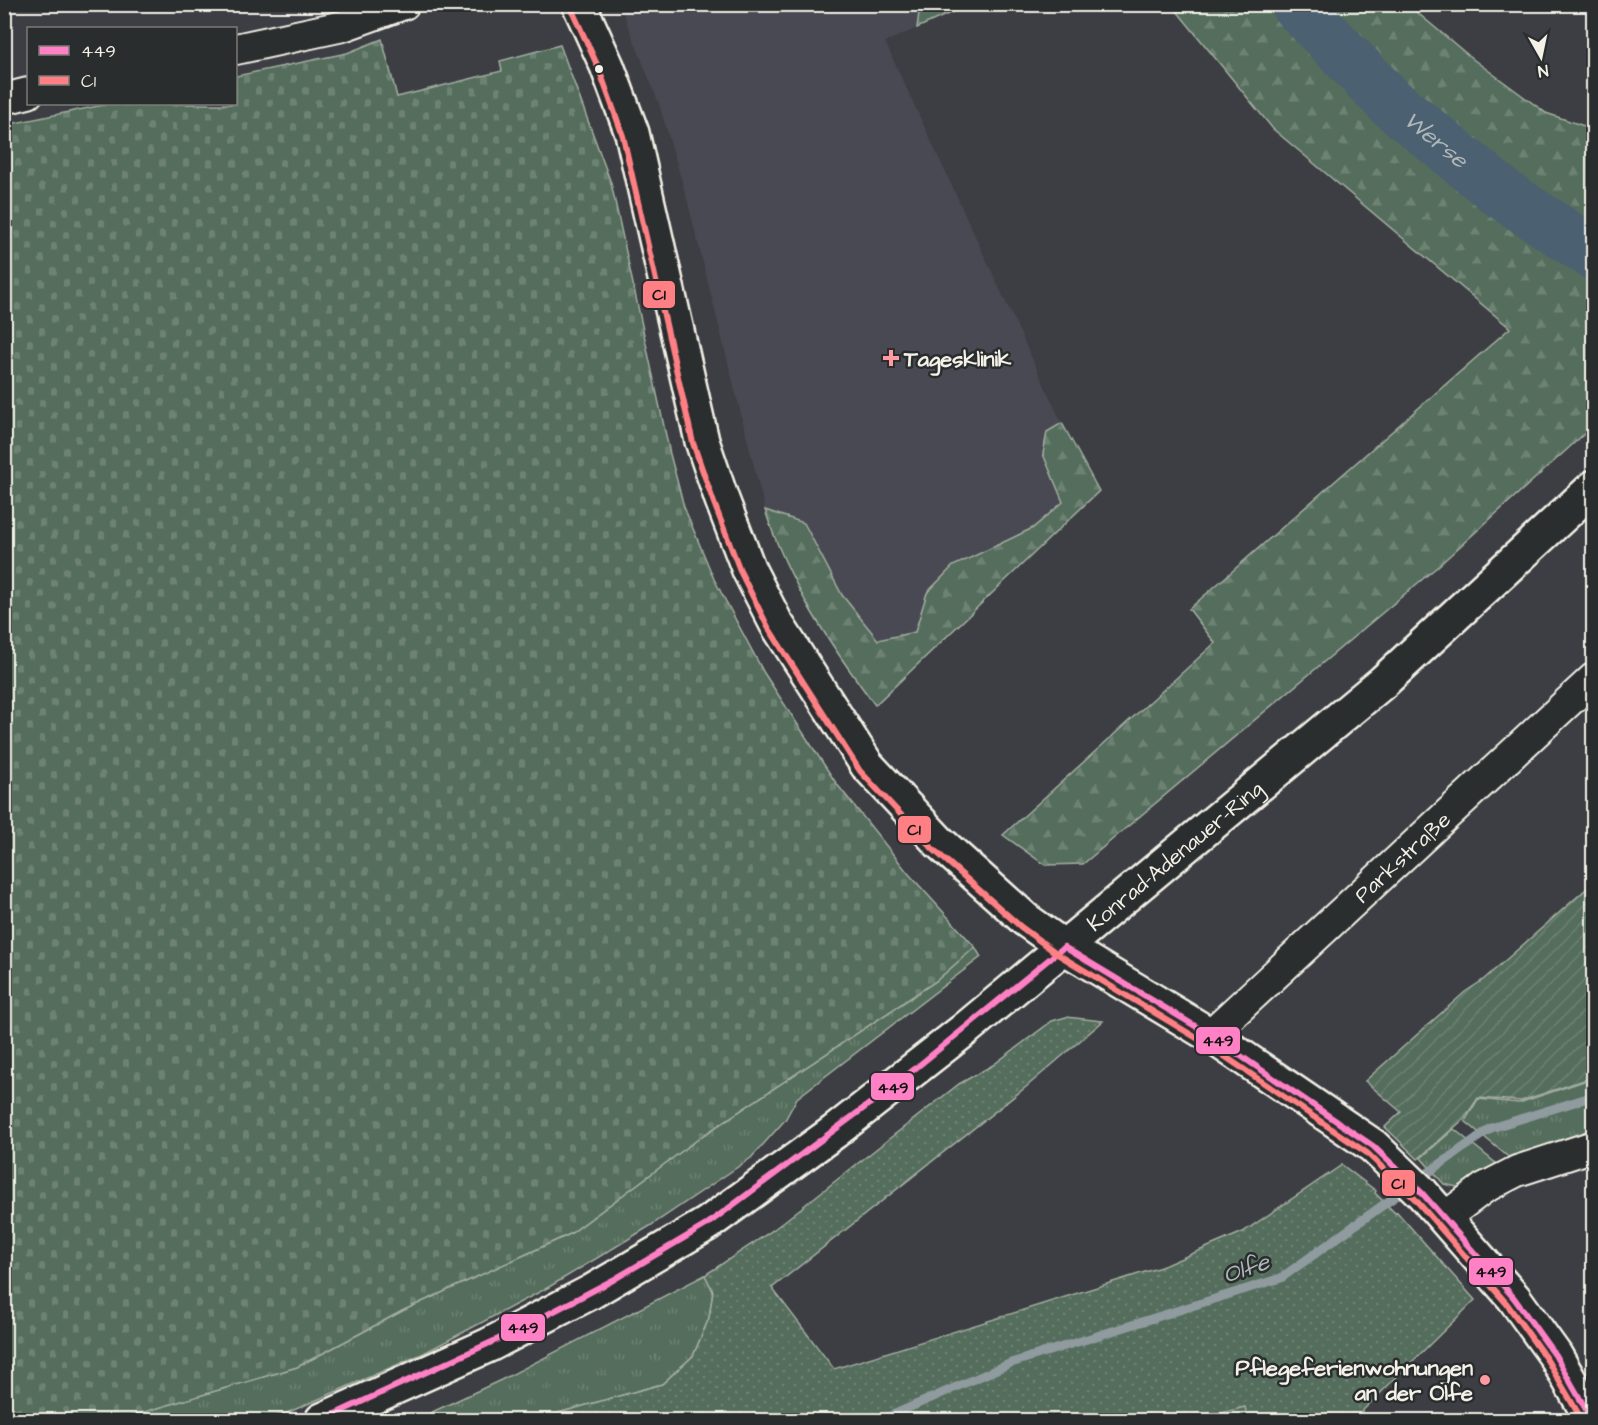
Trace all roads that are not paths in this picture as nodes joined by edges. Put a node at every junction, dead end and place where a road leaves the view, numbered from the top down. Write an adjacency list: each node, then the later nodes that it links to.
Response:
1 (404, 4): 3 (street)
2 (579, 4): 8 (street)
3 (237, 49)
4 (27, 93): 5 (street)
5 (4, 99)
6 (1593, 487): 8 (street, Konrad-Adenauer-Ring)
7 (1593, 678): 9 (street, Parkstraße)
8 (1064, 947): 9 (street); 12 (street, Konrad-Adenauer-Ring)
9 (1210, 1035): 11 (street)
10 (1593, 1146): 11 (street)
11 (1444, 1218): 13 (street)
12 (322, 1420)
13 (1592, 1420)

